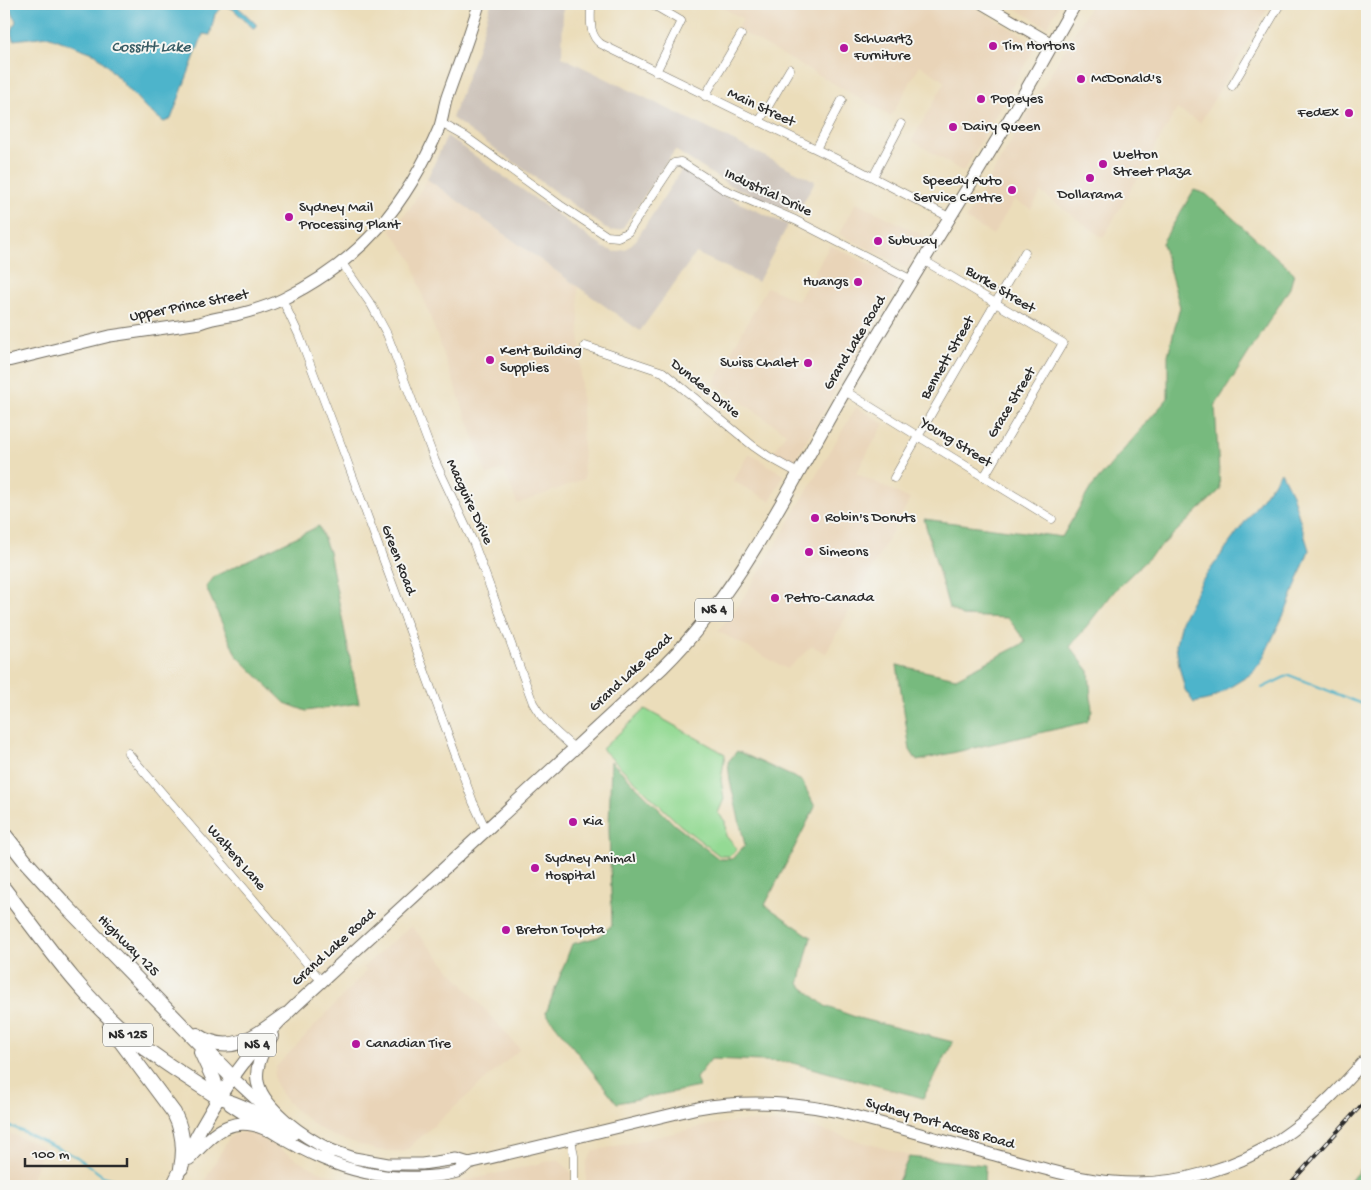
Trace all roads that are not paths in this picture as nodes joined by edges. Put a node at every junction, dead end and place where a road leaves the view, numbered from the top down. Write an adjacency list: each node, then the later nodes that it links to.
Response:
1 (480, 4): 15 (main road, Upper Prince Street)
2 (591, 4): 10 (street, Main Street)
3 (652, 4): 10 (street)
4 (983, 4): 8 (main road)
5 (1075, 4): 8 (main road, NS 4)
6 (1280, 4): 11 (street)
7 (741, 34): 12 (street)
8 (1052, 44): 19 (main road, Grand Lake Road / NS 4)
9 (790, 69): 14 (street)
10 (656, 72): 12 (street, Main Street)
11 (1232, 86)
12 (705, 96): 14 (street, Main Street)
13 (842, 100): 17 (street)
14 (759, 122): 17 (street, Main Street)
15 (441, 124): 22 (main road, Upper Prince Street); 23 (street, Industrial Drive)
16 (901, 124): 18 (street)
17 (816, 149): 18 (street, Main Street)
18 (873, 177): 19 (street, Main Street)
19 (949, 218): 21 (main road, Grand Lake Road / NS 4)
20 (1025, 252): 25 (street, Bennett Street)
21 (923, 260): 23 (main road, Grand Lake Road / NS 4); 25 (street, Burke Street)
22 (342, 263): 24 (main road, Upper Prince Street); 35 (street, Macguire Drive)
23 (912, 280): 29 (main road, Grand Lake Road / NS 4)
24 (282, 299): 28 (main road, Upper Prince Street); 37 (street, Green Road)
25 (996, 303): 26 (street, Burke Street); 30 (street, Bennett Street)
26 (1064, 343): 32 (street, Grace Street)
27 (585, 346): 31 (street, Dundee Drive)
28 (4, 362)
29 (845, 391): 30 (street, Young Street); 31 (main road, Grand Lake Road / NS 4)
30 (918, 436): 32 (street, Young Street); 33 (street, Bennett Street)
31 (798, 473): 35 (main road, Grand Lake Road / NS 4)
32 (984, 477): 34 (street, Young Street)
33 (894, 478)
34 (1052, 519)
35 (574, 748): 37 (main road, Grand Lake Road / NS 4)
36 (128, 754): 41 (street, Walters Lane)
37 (486, 830): 41 (main road, Grand Lake Road / NS 4)
38 (4, 834): 42 (highway, Highway 125 / NS 125)
39 (4, 888): 40 (highway, NS 125)
40 (53, 953): 47 (highway, NS 125); 52 (highway)
41 (322, 982): 43 (main road, Grand Lake Road / NS 4)
42 (148, 988): 43 (highway); 44 (highway, Highway 125 / NS 125)
43 (285, 1015): 46 (main road, Grand Lake Road / NS 4); 50 (main road)
44 (178, 1022): 46 (highway, Highway 125 / NS 125); 47 (highway)
45 (1367, 1058): 49 (main road, Sydney Port Access Road)
46 (232, 1077): 47 (main road, Grand Lake Road / NS 4); 50 (main road, Sydney Port Access Road)
47 (219, 1098): 48 (main road, Sydney Port Access Road); 50 (main road); 52 (main road, Grand Lake Road / NS 4)
48 (268, 1130): 51 (main road, Sydney Port Access Road); 52 (main road)
49 (571, 1139): 51 (main road, Sydney Port Access Road); 54 (street)
50 (332, 1151): 51 (main road, Sydney Port Access Road)
51 (470, 1163)
52 (181, 1168): 53 (main road, Grand Lake Road / NS 4)
53 (172, 1186)
54 (574, 1186)

